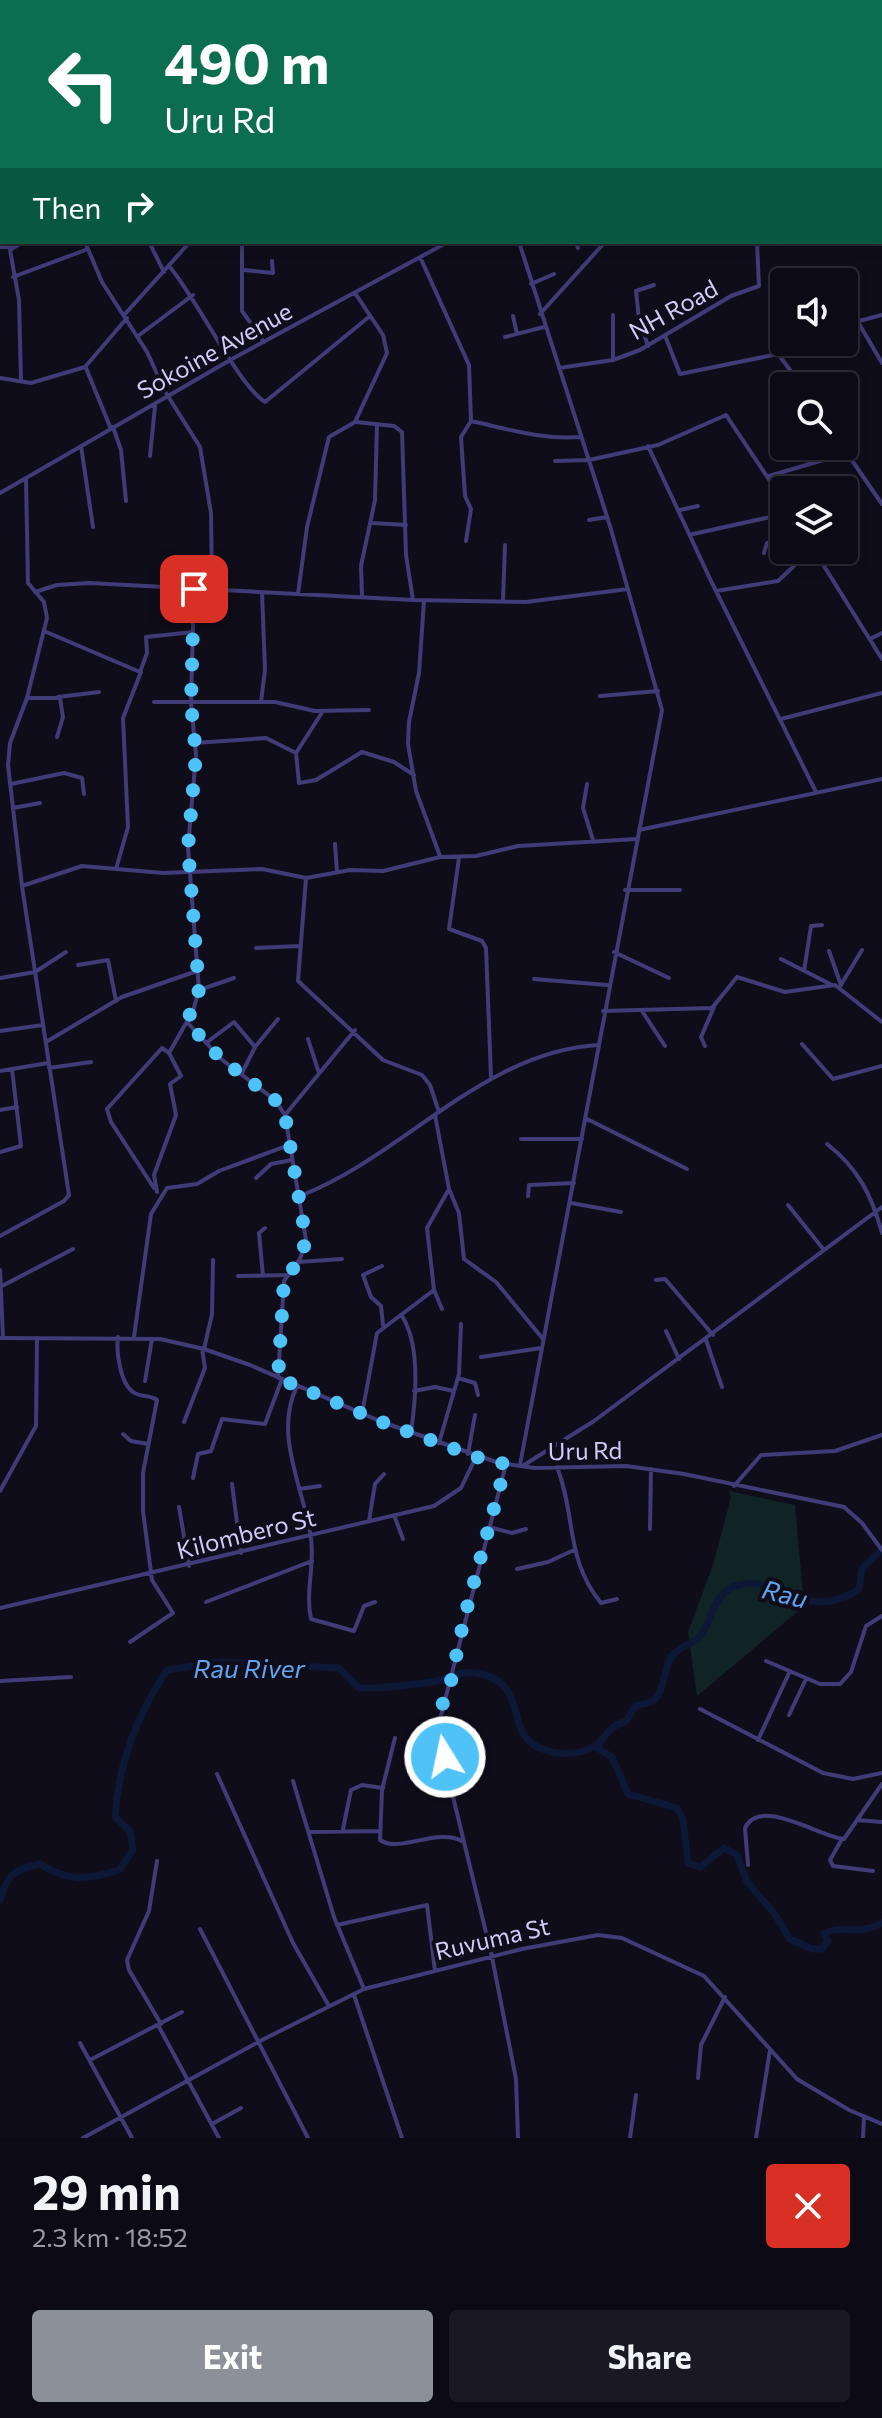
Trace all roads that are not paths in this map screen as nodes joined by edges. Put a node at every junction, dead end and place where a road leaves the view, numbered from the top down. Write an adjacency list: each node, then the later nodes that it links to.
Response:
1 (16, 244): 11 (street)
2 (86, 244): 12 (street)
3 (150, 244): 17 (street)
4 (188, 244): 15 (street)
5 (242, 244): 16 (street)
6 (440, 244): 13 (street, Sokoine Avenue)
7 (520, 244): 20 (street)
8 (603, 244): 24 (street)
9 (757, 244): 35 (street, NH Road)
10 (0, 247): 11 (street)
11 (10, 247): 19 (street)
12 (88, 249): 19 (street); 27 (street)
13 (420, 257): 22 (street, Sokoine Avenue); 48 (street)
14 (272, 261): 16 (street)
15 (169, 266): 17 (street); 23 (street)
16 (244, 270): 36 (street)
17 (164, 272): 27 (street)
18 (554, 274): 20 (street)
19 (13, 277): 45 (street)
20 (531, 284): 24 (street)
21 (654, 285): 37 (street)
22 (355, 293): 28 (street); 36 (street, Sokoine Avenue)
23 (193, 295): 33 (street); 38 (street)
24 (540, 314): 31 (street)
25 (613, 315): 39 (street)
26 (882, 315): 30 (street)
27 (126, 316): 33 (street); 41 (street)
28 (370, 316): 38 (street); 49 (street)
29 (513, 316): 32 (street)
30 (858, 322): 40 (street)
31 (544, 327): 32 (street); 42 (street)
32 (517, 334): 34 (street)
33 (138, 336): 46 (street)
34 (505, 337)
35 (666, 338): 37 (street, NH Road); 43 (street)
36 (264, 342): 38 (street, Sokoine Avenue)
37 (648, 346): 39 (street, NH Road)
38 (232, 359): 46 (street, Sokoine Avenue)
39 (613, 360): 42 (street, NH Road)
40 (882, 363)
41 (85, 367): 45 (street); 51 (street)
42 (559, 368): 52 (street)
43 (792, 372)
44 (0, 378): 45 (street)
45 (21, 381)
46 (169, 397): 47 (street, Sokoine Avenue); 81 (street)
47 (155, 406): 51 (street, Sokoine Avenue); 55 (street)
48 (471, 421): 52 (street); 75 (street)
49 (355, 422): 50 (street); 87 (street)
50 (377, 424): 71 (street); 72 (street)
51 (112, 428): 53 (street, Sokoine Avenue); 64 (street)
52 (581, 437): 56 (street)
53 (81, 446): 61 (street, Sokoine Avenue); 73 (street)
54 (648, 446): 56 (street); 60 (street); 67 (street)
55 (150, 456)
56 (589, 460): 59 (street); 68 (street)
57 (823, 460): 60 (street)
58 (852, 460): 65 (street)
59 (555, 461)
60 (768, 476): 62 (street)
61 (26, 479): 63 (street, Sokoine Avenue); 85 (street)
62 (770, 479)
63 (0, 493)
64 (126, 501)
65 (882, 504)
66 (698, 506): 67 (street)
67 (680, 510): 74 (street)
68 (607, 517): 70 (street); 83 (street)
69 (770, 517): 74 (street)
70 (589, 520)
71 (372, 523): 72 (street); 88 (street)
72 (406, 525): 89 (street)
73 (93, 527)
74 (692, 535): 84 (street)
75 (466, 541)
76 (770, 542): 78 (street)
77 (505, 545): 90 (street)
78 (764, 553)
79 (797, 564): 84 (street)
80 (824, 564): 95 (street)
81 (212, 587): 82 (street); 86 (street)
82 (194, 589): 85 (street); 93 (street)
83 (628, 589): 90 (street); 98 (street)
84 (716, 591): 109 (street)
85 (35, 592): 92 (street)
86 (262, 592): 87 (street); 105 (street)
87 (298, 594): 88 (street)
88 (362, 597): 89 (street)
89 (413, 600): 91 (street)
90 (503, 600): 91 (street)
91 (424, 601): 113 (street)
92 (44, 631): 97 (street); 103 (street)
93 (193, 632): 97 (street); 106 (street)
94 (882, 633): 95 (street)
95 (870, 639): 96 (street)
96 (882, 659)
97 (141, 672): 127 (street)
98 (658, 691): 101 (street); 121 (street)
99 (99, 692): 102 (street)
100 (882, 693): 109 (street)
101 (600, 696)
102 (58, 697): 103 (street); 110 (street)
103 (27, 698): 116 (street)
104 (154, 702): 106 (street)
105 (261, 702): 106 (street); 108 (street)
106 (191, 703): 111 (street)
107 (369, 710): 108 (street)
108 (323, 711): 112 (street)
109 (781, 719): 117 (street)
110 (57, 737)
111 (195, 743): 112 (street); 128 (street)
112 (296, 753): 113 (street)
113 (414, 775): 125 (street)
114 (882, 779): 117 (street)
115 (587, 784): 123 (street)
116 (10, 785): 118 (street); 120 (street)
117 (816, 792): 121 (street)
118 (84, 794)
119 (40, 803): 120 (street)
120 (13, 808): 131 (street)
121 (639, 830): 122 (street)
122 (637, 839): 123 (street); 132 (street)
123 (593, 841): 126 (street)
124 (335, 844): 129 (street)
125 (440, 857): 126 (street); 129 (street)
126 (459, 858): 179 (street)
127 (116, 869): 128 (street); 131 (street)
128 (190, 871): 130 (street); 143 (street)
129 (337, 872): 130 (street)
130 (306, 878): 135 (street)
131 (22, 886): 145 (street)
132 (625, 890): 133 (street); 140 (street)
133 (680, 890)
134 (822, 925): 144 (street)
135 (299, 946): 136 (street); 161 (street)
136 (256, 948)
137 (862, 950): 151 (street)
138 (829, 951): 151 (street)
139 (66, 952): 145 (street)
140 (614, 952): 148 (street); 150 (street)
141 (781, 959): 144 (street)
142 (78, 965): 153 (street)
143 (197, 971): 152 (street); 153 (street)
144 (804, 971): 151 (street)
145 (35, 972): 146 (street); 160 (street)
146 (0, 978)
147 (234, 978): 152 (street)
148 (669, 978)
149 (534, 979): 150 (street)
150 (607, 985): 155 (street)
151 (838, 986): 154 (street); 159 (street)
152 (199, 990): 158 (street)
153 (116, 1001): 164 (street)
154 (714, 1007): 156 (street); 169 (street)
155 (603, 1011): 156 (street); 167 (street)
156 (642, 1011): 168 (street)
157 (278, 1019): 170 (street)
158 (187, 1022): 165 (street); 171 (street)
159 (882, 1022)
160 (43, 1025): 162 (street); 164 (street)
161 (355, 1030): 178 (street); 182 (street)
162 (0, 1031)
163 (308, 1039): 178 (street)
164 (46, 1042): 173 (street)
165 (206, 1043): 170 (street); 177 (street)
166 (802, 1044): 174 (street)
167 (598, 1045): 179 (street); 184 (street)
168 (665, 1046)
169 (705, 1046)
170 (255, 1047): 177 (street)
171 (169, 1053): 195 (street); 195 (street)
172 (91, 1062): 173 (street)
173 (49, 1066): 175 (street); 205 (street)
174 (882, 1066)
175 (12, 1069): 176 (street); 180 (street)
176 (0, 1071)
177 (242, 1073): 183 (street)
178 (319, 1073): 183 (street)
179 (491, 1077): 182 (street)
180 (17, 1107): 181 (street); 189 (street)
181 (0, 1110)
182 (437, 1114): 194 (street); 196 (street)
183 (285, 1115): 188 (street)
184 (585, 1118): 186 (street); 191 (street)
185 (521, 1139): 186 (street)
186 (582, 1139): 193 (street)
187 (827, 1144): 201 (street)
188 (290, 1145): 190 (street); 195 (street)
189 (0, 1152)
190 (292, 1160): 192 (street); 196 (street)
191 (687, 1169)
192 (256, 1178)
193 (574, 1183): 197 (street); 198 (street)
194 (449, 1189): 218 (street); 230 (street)
195 (158, 1195): 227 (street)
196 (300, 1196): 210 (street)
197 (528, 1196)
198 (571, 1203): 202 (street); 230 (street)
199 (788, 1205): 207 (street)
200 (882, 1207): 201 (street)
201 (876, 1211): 204 (street); 207 (street)
202 (621, 1212)
203 (265, 1228): 215 (street)
204 (882, 1233)
205 (0, 1236)
206 (73, 1249): 217 (street)
207 (824, 1250): 224 (street)
208 (342, 1259): 210 (street)
209 (213, 1260): 232 (street)
210 (298, 1262): 213 (street)
211 (382, 1266): 222 (street)
212 (0, 1270): 217 (street)
213 (288, 1275): 215 (street); 237 (street)
214 (238, 1276): 215 (street)
215 (263, 1276)
216 (656, 1280): 224 (street)
217 (2, 1286): 228 (street)
218 (434, 1290): 219 (street); 220 (street)
219 (442, 1309)
220 (402, 1316): 222 (street); 241 (street)
221 (461, 1324): 236 (street)
222 (383, 1325): 244 (street)
223 (666, 1331): 235 (street)
224 (713, 1335): 231 (street)
225 (37, 1337): 226 (street, Uru Rd); 228 (street, Uru Rd); 264 (street)
226 (118, 1337): 227 (street, Uru Rd); 250 (street)
227 (134, 1337): 229 (street, Uru Rd)
228 (2, 1338)
229 (152, 1339): 232 (street, Uru Rd); 238 (street)
230 (543, 1339): 233 (street)
231 (706, 1340): 235 (street); 240 (street)
232 (203, 1348): 237 (street, Uru Rd); 246 (street)
233 (541, 1348): 234 (street); 255 (street)
234 (481, 1357)
235 (679, 1359): 255 (street)
236 (458, 1378): 242 (street); 243 (street)
237 (280, 1379): 239 (street, Uru Rd); 259 (street)
238 (145, 1381)
239 (297, 1386): 244 (street, Uru Rd); 263 (street)
240 (722, 1387)
241 (414, 1391): 242 (street); 247 (street)
242 (454, 1391): 251 (street)
243 (478, 1395)
244 (362, 1414): 247 (street, Uru Rd)
245 (475, 1415): 252 (street)
246 (184, 1422)
247 (411, 1432): 251 (street, Uru Rd)
248 (123, 1434): 250 (street)
249 (882, 1435): 262 (street)
250 (148, 1444): 279 (street)
251 (439, 1444): 252 (street, Uru Rd)
252 (468, 1454): 253 (street, Uru Rd)
253 (476, 1457): 254 (street, Uru Rd); 266 (street, Kilombero St)
254 (506, 1464): 255 (street, Uru Rd); 268 (street)
255 (522, 1465): 256 (street, Uru Rd)
256 (557, 1467): 257 (street, Uru Rd); 274 (street)
257 (651, 1469): 262 (street, Uru Rd); 270 (street)
258 (384, 1474): 267 (street)
259 (193, 1478)
260 (232, 1484): 275 (street)
261 (320, 1486): 263 (street)
262 (734, 1486): 273 (street, Uru Rd)
263 (299, 1489): 271 (street)
264 (0, 1491)
265 (179, 1507): 277 (street)
266 (394, 1515): 267 (street, Kilombero St); 272 (street)
267 (369, 1521): 271 (street, Kilombero St)
268 (489, 1527): 269 (street); 298 (street)
269 (526, 1529)
270 (650, 1529)
271 (311, 1535): 275 (street, Kilombero St); 276 (street)
272 (403, 1539)
273 (881, 1549)
274 (574, 1550): 278 (street); 280 (street)
275 (241, 1553): 277 (street, Kilombero St)
276 (312, 1561): 281 (street); 282 (street)
277 (189, 1566): 279 (street, Kilombero St)
278 (517, 1569)
279 (152, 1575): 283 (street, Kilombero St); 285 (street)
280 (617, 1599)
281 (206, 1602)
282 (375, 1602)
283 (0, 1608)
284 (882, 1616): 289 (street)
285 (130, 1642)
286 (766, 1661): 287 (street)
287 (790, 1671): 289 (street); 294 (street)
288 (71, 1677): 290 (street)
289 (806, 1679): 292 (street)
290 (0, 1681)
291 (700, 1709): 294 (street)
292 (789, 1715)
293 (395, 1738): 301 (street)
294 (758, 1740): 295 (street)
295 (882, 1773)
296 (217, 1774): 319 (street)
297 (418, 1774): 298 (street)
298 (450, 1776): 308 (street)
299 (293, 1781): 306 (street)
300 (882, 1784): 302 (street)
301 (383, 1788): 304 (street); 305 (street)
302 (857, 1820): 303 (street); 307 (street)
303 (882, 1822)
304 (343, 1829): 305 (street); 306 (street)
305 (379, 1831): 308 (street)
306 (309, 1833): 312 (street)
307 (842, 1839): 310 (street); 311 (street)
308 (464, 1842): 314 (street)
309 (157, 1861): 321 (street)
310 (748, 1865)
311 (873, 1871)
312 (337, 1925): 315 (street); 316 (street)
313 (200, 1929): 322 (street)
314 (492, 1957): 315 (street, Ruvuma St); 318 (street, Ruvuma St); 339 (street)
315 (435, 1971): 316 (street, Ruvuma St)
316 (364, 1989): 317 (street, Ruvuma St)
317 (354, 1995): 319 (street, Ruvuma St); 338 (street)
318 (725, 1997): 324 (street, Ruvuma St); 326 (street)
319 (329, 2006): 322 (street, Ruvuma St)
320 (182, 2012): 321 (street)
321 (160, 2025): 325 (street); 327 (street)
322 (260, 2041): 327 (street, Ruvuma St); 337 (street)
323 (80, 2043): 325 (street)
324 (770, 2050): 330 (street, Ruvuma St); 341 (street)
325 (90, 2060): 331 (street)
326 (698, 2078)
327 (190, 2080): 331 (street, Ruvuma St); 332 (street)
328 (636, 2095): 340 (street)
329 (241, 2108): 332 (street)
330 (864, 2117): 333 (street, Ruvuma St); 342 (street)
331 (120, 2118): 334 (street, Ruvuma St); 335 (street)
332 (212, 2124): 336 (street)
333 (882, 2124)
334 (83, 2138)
335 (132, 2138)
336 (219, 2138)
337 (308, 2138)
338 (402, 2138)
339 (518, 2138)
340 (630, 2138)
341 (756, 2138)
342 (863, 2138)

